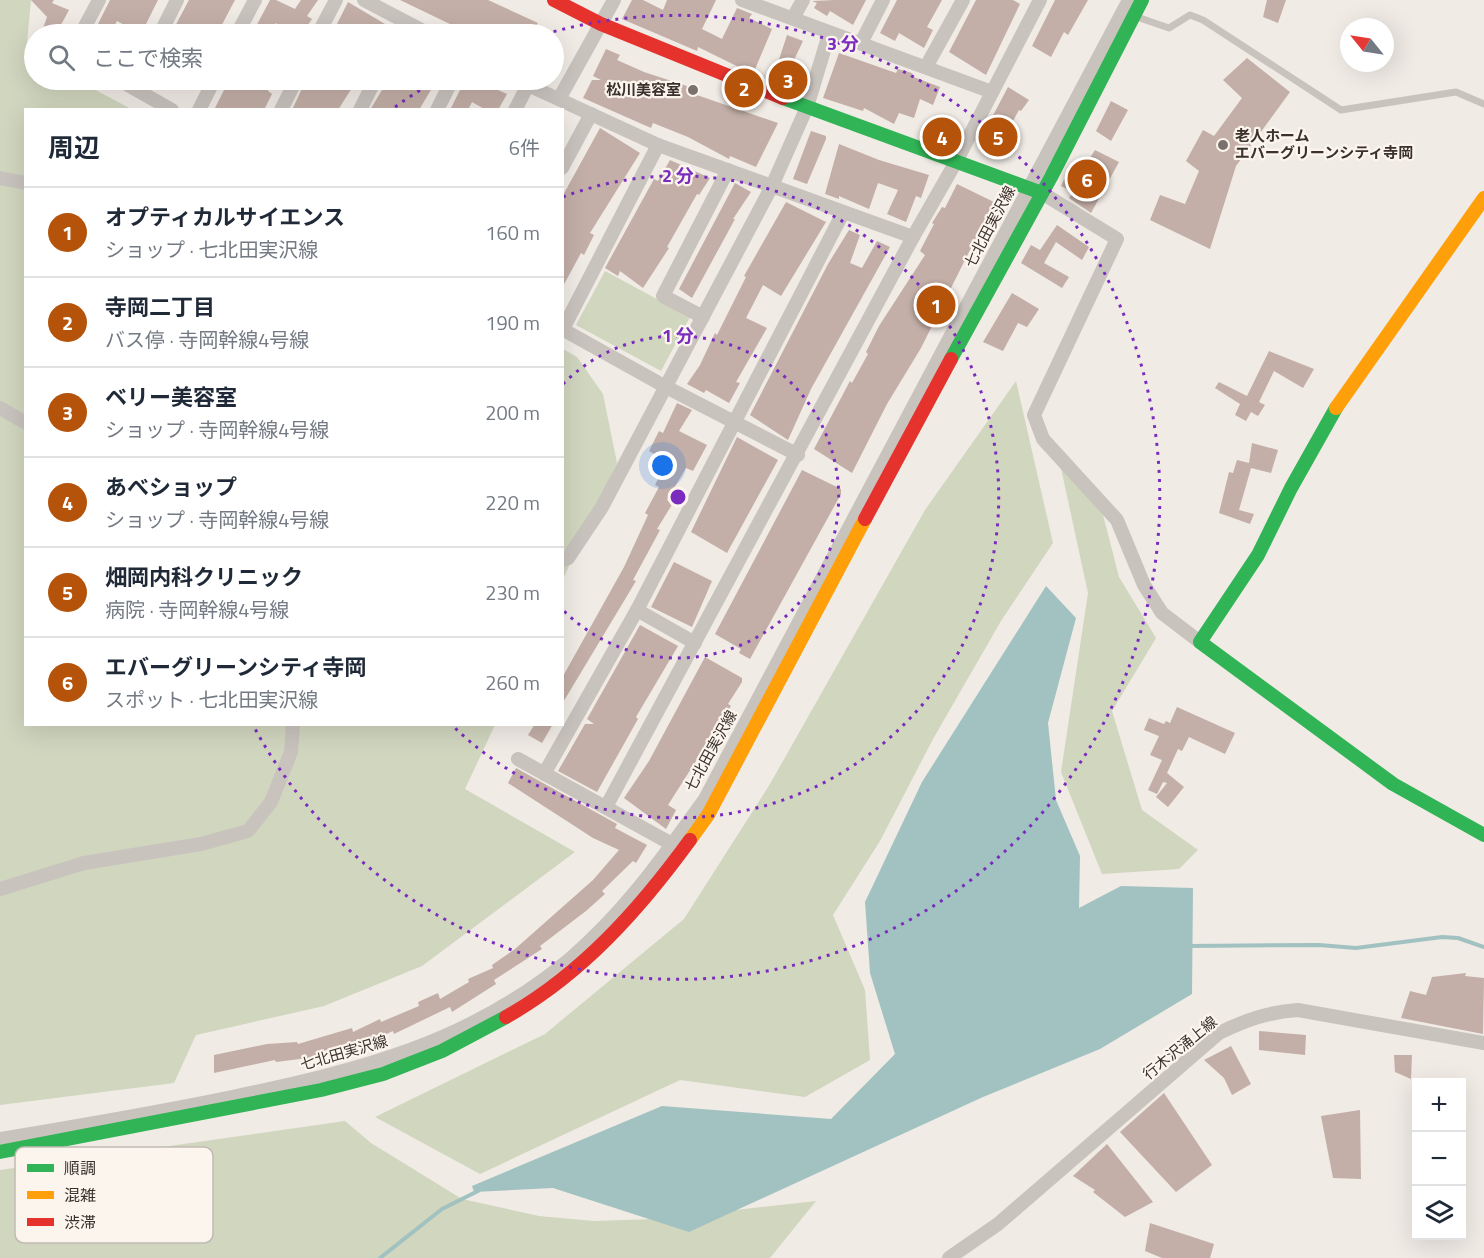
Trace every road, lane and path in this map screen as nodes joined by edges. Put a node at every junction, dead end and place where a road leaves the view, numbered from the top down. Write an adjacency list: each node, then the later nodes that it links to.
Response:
1 (99, 0): 17 (street)
2 (177, 0): 18 (street)
3 (255, 0): 19 (street)
4 (336, 0): 20 (street)
5 (554, 0): 22 (street)
6 (614, 0): 22 (street)
7 (742, 0): 16 (street)
8 (803, 0): 16 (street)
9 (883, 0): 24 (street)
10 (963, 0): 25 (street)
11 (1040, 0): 33 (street)
12 (1129, 0): 51 (street, 七北田実沢線)
13 (1142, 0): 15 (street)
14 (371, 2): 21 (street)
15 (1134, 16): 35 (lane); 51 (street)
16 (793, 18): 23 (street)
17 (86, 24)
18 (165, 24)
19 (242, 24)
20 (323, 24)
21 (396, 24)
22 (601, 24): 34 (street); 36 (street)
23 (829, 34): 24 (street); 36 (street)
24 (861, 43): 25 (street)
25 (926, 67): 33 (street)
26 (144, 90): 37 (street)
27 (209, 90): 38 (street)
28 (291, 90): 39 (street)
29 (370, 90): 40 (street)
30 (447, 90): 41 (street)
31 (520, 90): 42 (street)
32 (540, 90): 34 (street)
33 (992, 92): 45 (street)
34 (560, 99): 43 (street)
35 (1484, 104)
36 (807, 107): 45 (street); 50 (street)
37 (169, 108)
38 (200, 108)
39 (282, 108)
40 (361, 108)
41 (438, 108)
42 (516, 108)
43 (591, 114): 44 (street); 46 (street)
44 (658, 145): 47 (street); 56 (street)
45 (957, 160): 51 (street); 54 (street)
46 (564, 164)
47 (728, 170): 50 (street); 55 (street)
48 (0, 178): 49 (street)
49 (24, 183)
50 (772, 186): 53 (street); 55 (street)
51 (1036, 190): 65 (street); 72 (street)
52 (1484, 198): 65 (street)
53 (843, 213): 54 (street); 60 (street)
54 (913, 237): 62 (street)
55 (703, 317): 58 (street)
56 (564, 327)
57 (564, 330): 58 (street)
58 (666, 387): 60 (street); 63 (street)
59 (0, 408): 61 (street)
60 (734, 421): 62 (street); 64 (street)
61 (24, 422)
62 (798, 455): 66 (street)
63 (564, 559)
64 (637, 610): 66 (street); 69 (street)
65 (1200, 642): 71 (street)
66 (695, 643): 70 (street)
67 (293, 726): 73 (street)
68 (518, 759): 69 (street)
69 (544, 774): 70 (street)
70 (606, 807): 72 (street)
71 (1484, 835)
72 (678, 847): 75 (street, 七北田実沢線); 76 (street)
73 (0, 889)
74 (1484, 1043): 79 (street, 行木沢涌上線)
75 (0, 1139)
76 (26, 1147)
77 (15, 1149): 78 (street)
78 (0, 1152)
79 (949, 1258)

